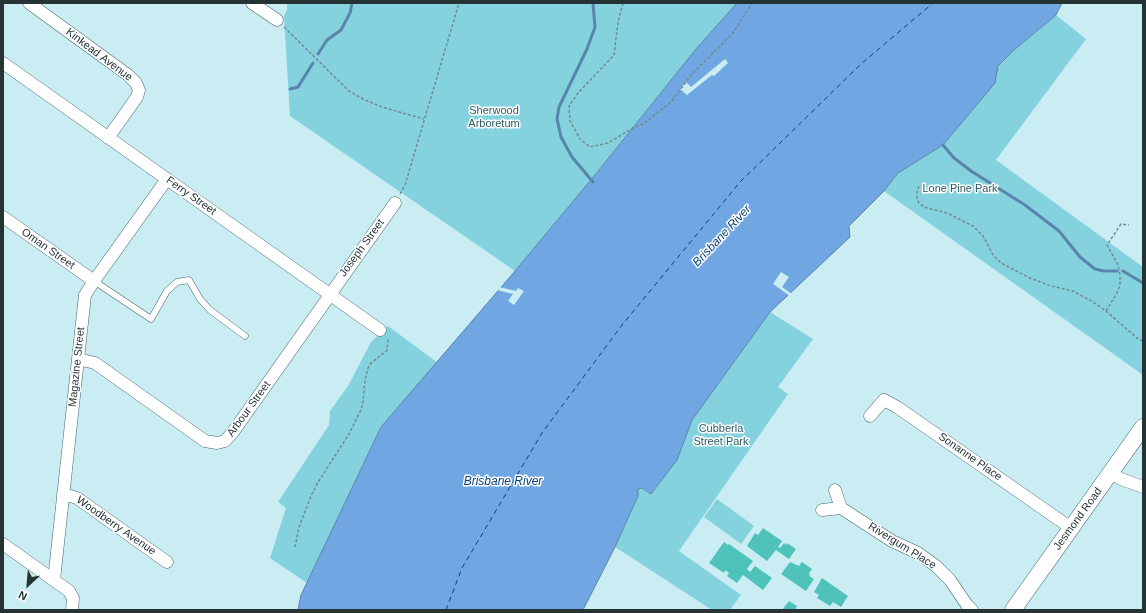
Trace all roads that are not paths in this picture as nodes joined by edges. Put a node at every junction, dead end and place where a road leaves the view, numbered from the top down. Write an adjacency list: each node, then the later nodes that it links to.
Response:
1 (29, 3): 5 (street, Kinkead Avenue)
2 (252, 3): 3 (street)
3 (277, 20)
4 (3, 63): 5 (street, Ferry Street)
5 (108, 138): 6 (street, Ferry Street)
6 (167, 179): 9 (street, Magazine Street); 10 (street, Ferry Street)
7 (395, 203): 10 (street, Joseph Street)
8 (3, 217): 9 (street, Oman Street)
9 (94, 281): 12 (lane); 13 (street, Magazine Street)
10 (330, 294): 11 (street, Ferry Street); 13 (street, Arbour Street)
11 (380, 330)
12 (244, 336)
13 (78, 359): 19 (street, Magazine Street)
14 (870, 416): 22 (street, Sonanne Place)
15 (1143, 428): 16 (street, Jesmond Road)
16 (1111, 473): 17 (street); 22 (street, Jesmond Road)
17 (1143, 487)
18 (836, 490): 20 (street)
19 (63, 494): 24 (street, Woodberry Avenue); 25 (street, Magazine Street)
20 (841, 508): 21 (street); 27 (street, Rivergum Place)
21 (822, 510)
22 (1071, 528): 28 (street, Jesmond Road)
23 (3, 544): 25 (street)
24 (168, 562)
25 (54, 580): 26 (street)
26 (72, 610)
27 (972, 610)
28 (1013, 610)

